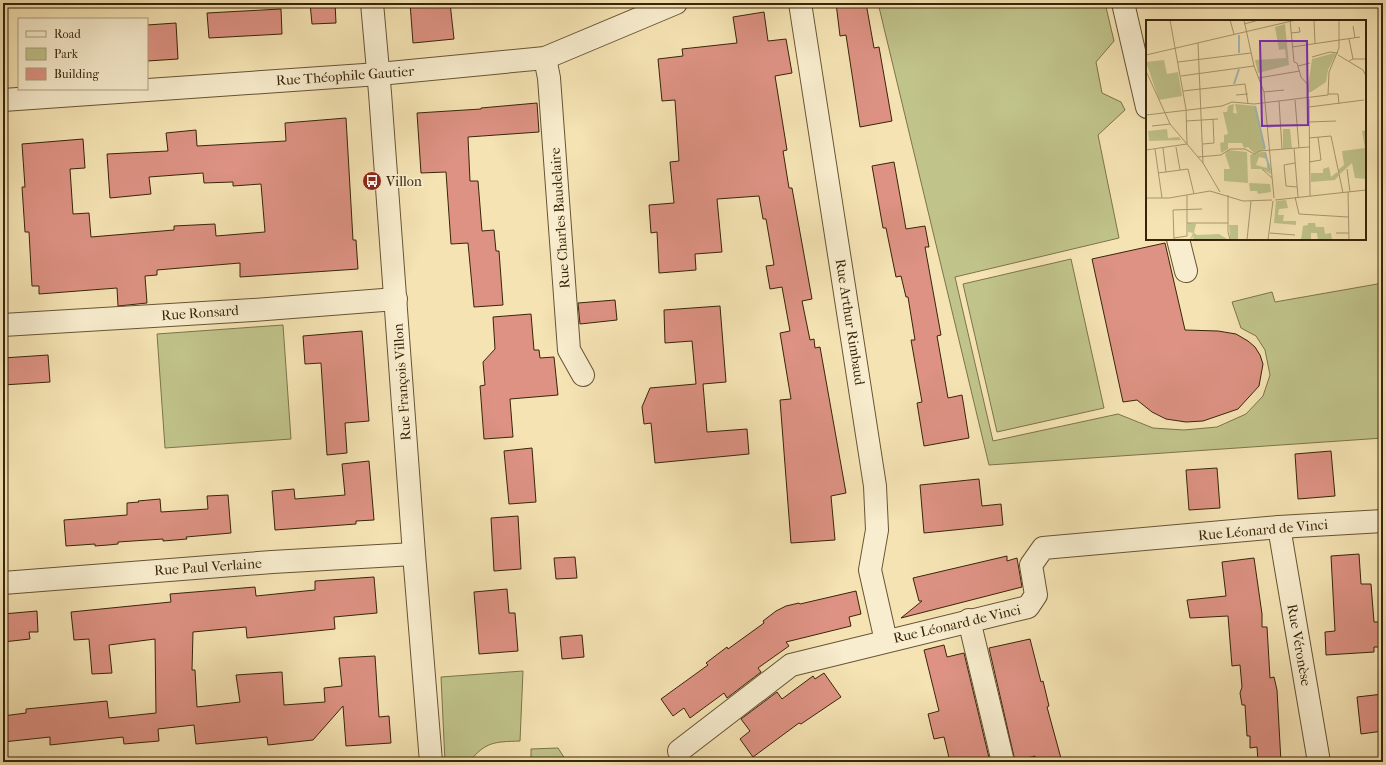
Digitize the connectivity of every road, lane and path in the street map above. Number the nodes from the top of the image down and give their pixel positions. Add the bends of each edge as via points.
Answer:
1 (372, 3) edge
2 (676, 3) edge
3 (800, 3) edge
4 (1123, 3) edge
5 (545, 58) junction
6 (379, 74) junction
7 (148, 90) edge
8 (148, 90) edge
9 (3, 100) edge
10 (1146, 103) edge
11 (1178, 240) edge
12 (1186, 271) dead end
13 (396, 299) junction
14 (3, 325) edge
15 (583, 375) dead end
16 (1383, 521) edge
17 (1280, 527) junction
18 (414, 554) junction
19 (3, 583) edge
20 (969, 620) junction
21 (886, 641) junction
22 (679, 751) dead end
23 (431, 762) edge
24 (1003, 762) edge
25 (1319, 762) edge

1 - 6 street, Rue François Villon
2 - 5 street, Rue Théophile Gautier
3 - 21 street, Rue Arthur Rimbaud via 875,486 877,530 870,570
4 - 10 street
5 - 6 street, Rue Théophile Gautier
5 - 15 street, Rue Charles Baudelaire via 549,78 569,350
6 - 8 street, Rue Théophile Gautier
6 - 13 street, Rue François Villon
7 - 9 street, Rue Théophile Gautier
11 - 12 street
13 - 14 street, Rue Ronsard
13 - 18 street, Rue François Villon
16 - 17 street, Rue Léonard de Vinci
17 - 20 street, Rue Léonard de Vinci via 1043,548 1031,566 1036,595 1028,607
17 - 25 street, Rue Véronèse
18 - 19 street, Rue Paul Verlaine via 272,562
18 - 23 street, Rue François Villon
20 - 21 street, Rue Léonard de Vinci
20 - 24 street
21 - 22 street, Rue Léonard de Vinci via 791,665

